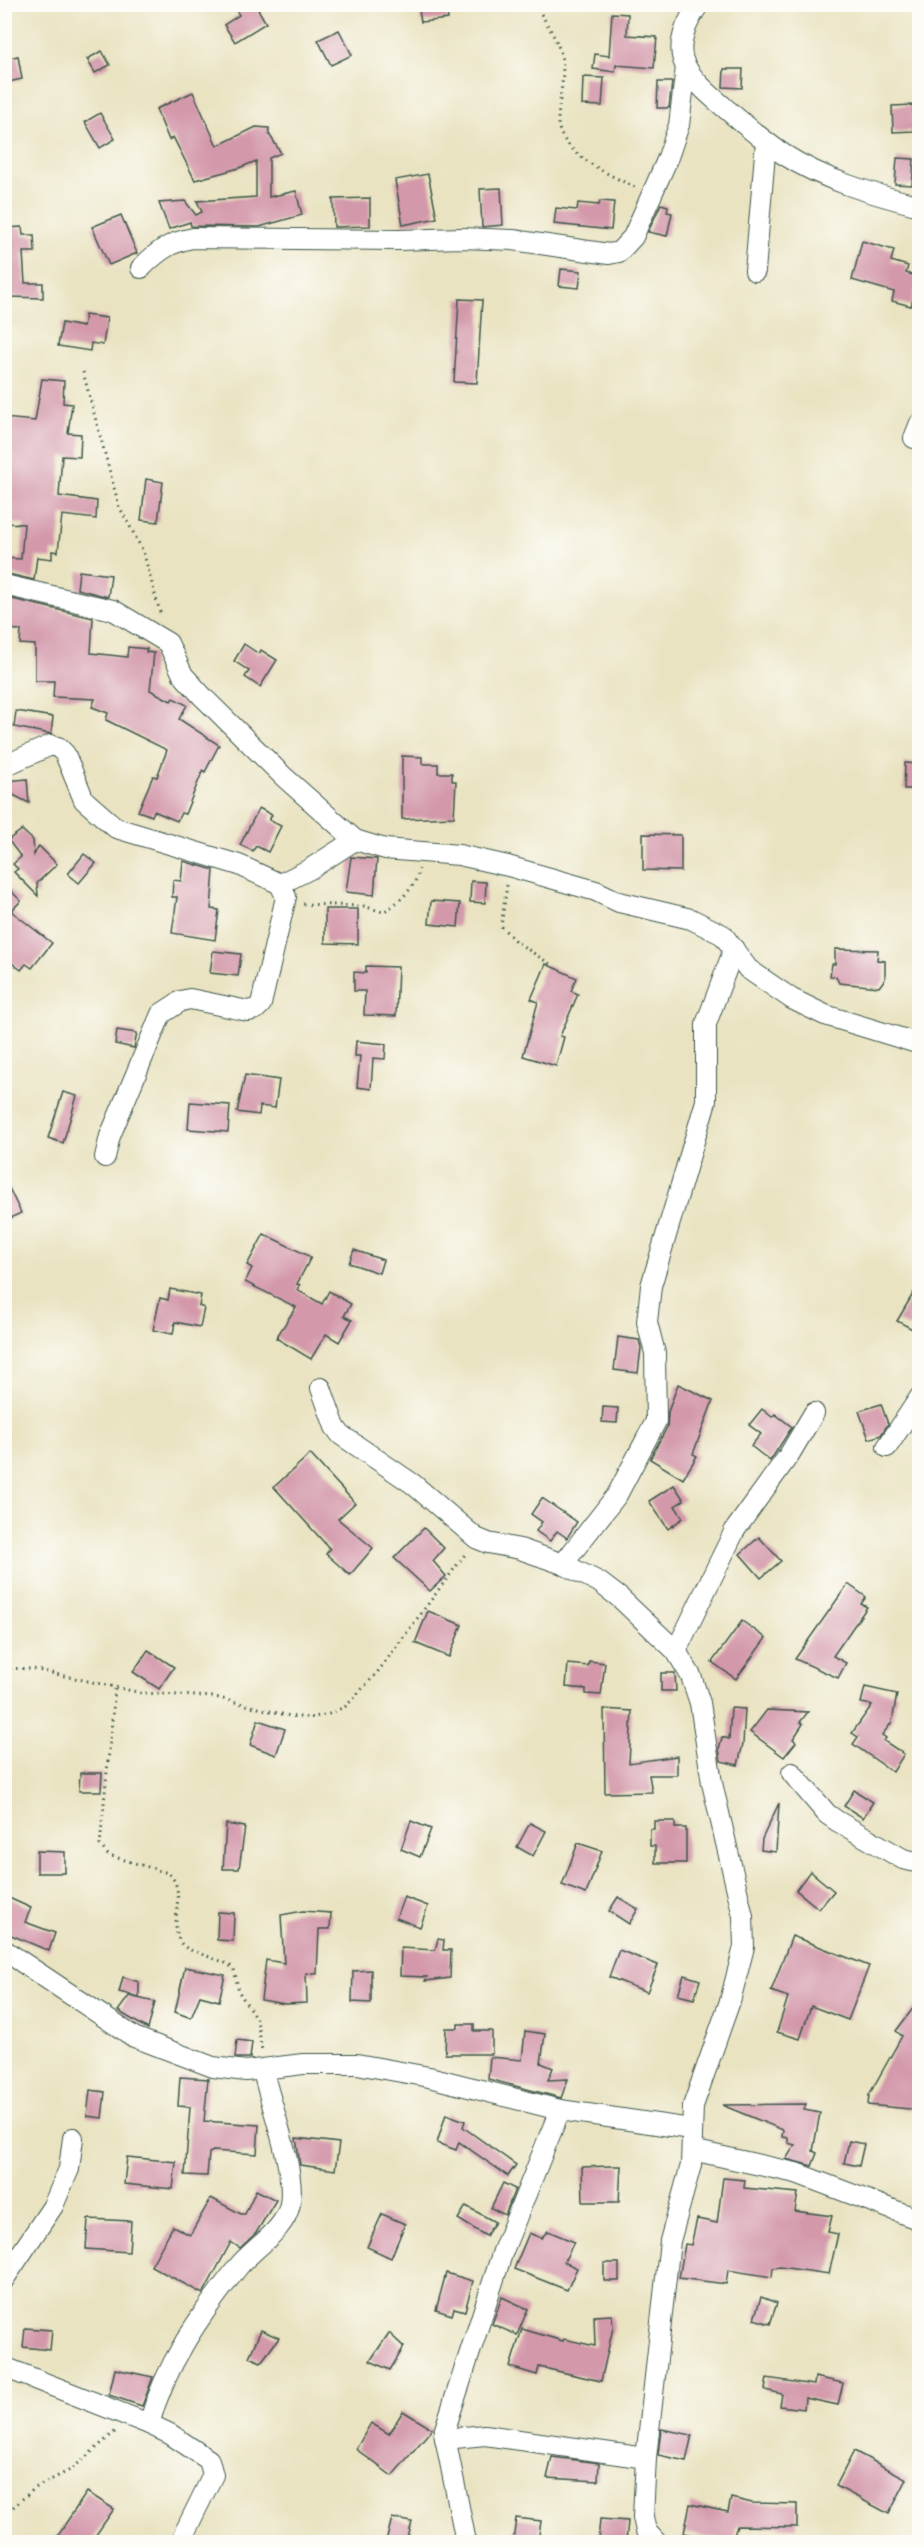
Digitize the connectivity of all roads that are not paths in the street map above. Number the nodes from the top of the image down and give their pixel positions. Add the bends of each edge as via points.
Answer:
1 (699, 4) edge
2 (686, 67) junction
3 (766, 142) junction
4 (920, 206) edge
5 (141, 268) dead end
6 (755, 271) dead end
7 (4, 585) edge
8 (4, 766) edge
9 (355, 840) junction
10 (280, 884) junction
11 (734, 949) junction
12 (920, 1044) edge
13 (105, 1157) dead end
14 (321, 1388) dead end
15 (920, 1397) edge
16 (814, 1413) dead end
17 (887, 1447) dead end
18 (563, 1564) junction
19 (676, 1651) junction
20 (792, 1773) dead end
21 (920, 1863) edge
22 (4, 1950) edge
23 (263, 2071) junction
24 (560, 2110) junction
25 (691, 2129) junction
26 (73, 2138) dead end
27 (692, 2150) junction
28 (920, 2220) edge
29 (4, 2278) edge
30 (4, 2367) edge
31 (148, 2424) junction
32 (445, 2439) junction
33 (646, 2458) junction
34 (180, 2542) edge
35 (466, 2542) edge
36 (656, 2542) edge

1 - 2 street via 682,38
2 - 3 street via 710,95
2 - 5 street via 678,125 667,160 633,237 619,252 461,238 193,238 159,249
3 - 4 street via 837,181
3 - 6 street
7 - 9 street via 113,610 168,644 183,675 203,697
8 - 10 street via 51,745 58,747 65,754 84,800 116,828 214,856
9 - 10 street
9 - 11 street via 378,848 466,856 596,891 628,904 691,919 723,935
10 - 13 street via 286,903 261,1004 248,1011 189,999 161,1014 110,1136
11 - 12 street via 748,969 769,986 809,1008
11 - 18 street via 706,1024 706,1101 651,1286 647,1322 655,1353 656,1421 616,1495
14 - 18 street via 341,1435 413,1484 476,1538
15 - 17 street
16 - 19 street via 735,1530
18 - 19 street via 620,1598
19 - 25 street via 691,1676 700,1703 712,1783 743,1916 745,1941 730,2001 693,2106
20 - 21 street via 827,1814 903,1860
22 - 23 street via 147,2044 213,2067
23 - 24 street via 303,2064 357,2064 429,2077
23 - 31 street via 290,2169 289,2210 241,2264 191,2332 161,2384
24 - 25 street
24 - 32 street via 483,2306
25 - 27 street
26 - 29 street via 69,2169 53,2206
27 - 28 street via 796,2173
27 - 33 street via 670,2241
30 - 31 street
31 - 34 street via 170,2434 212,2464 213,2475
32 - 33 street via 485,2435
32 - 35 street
33 - 36 street via 644,2517 646,2531

